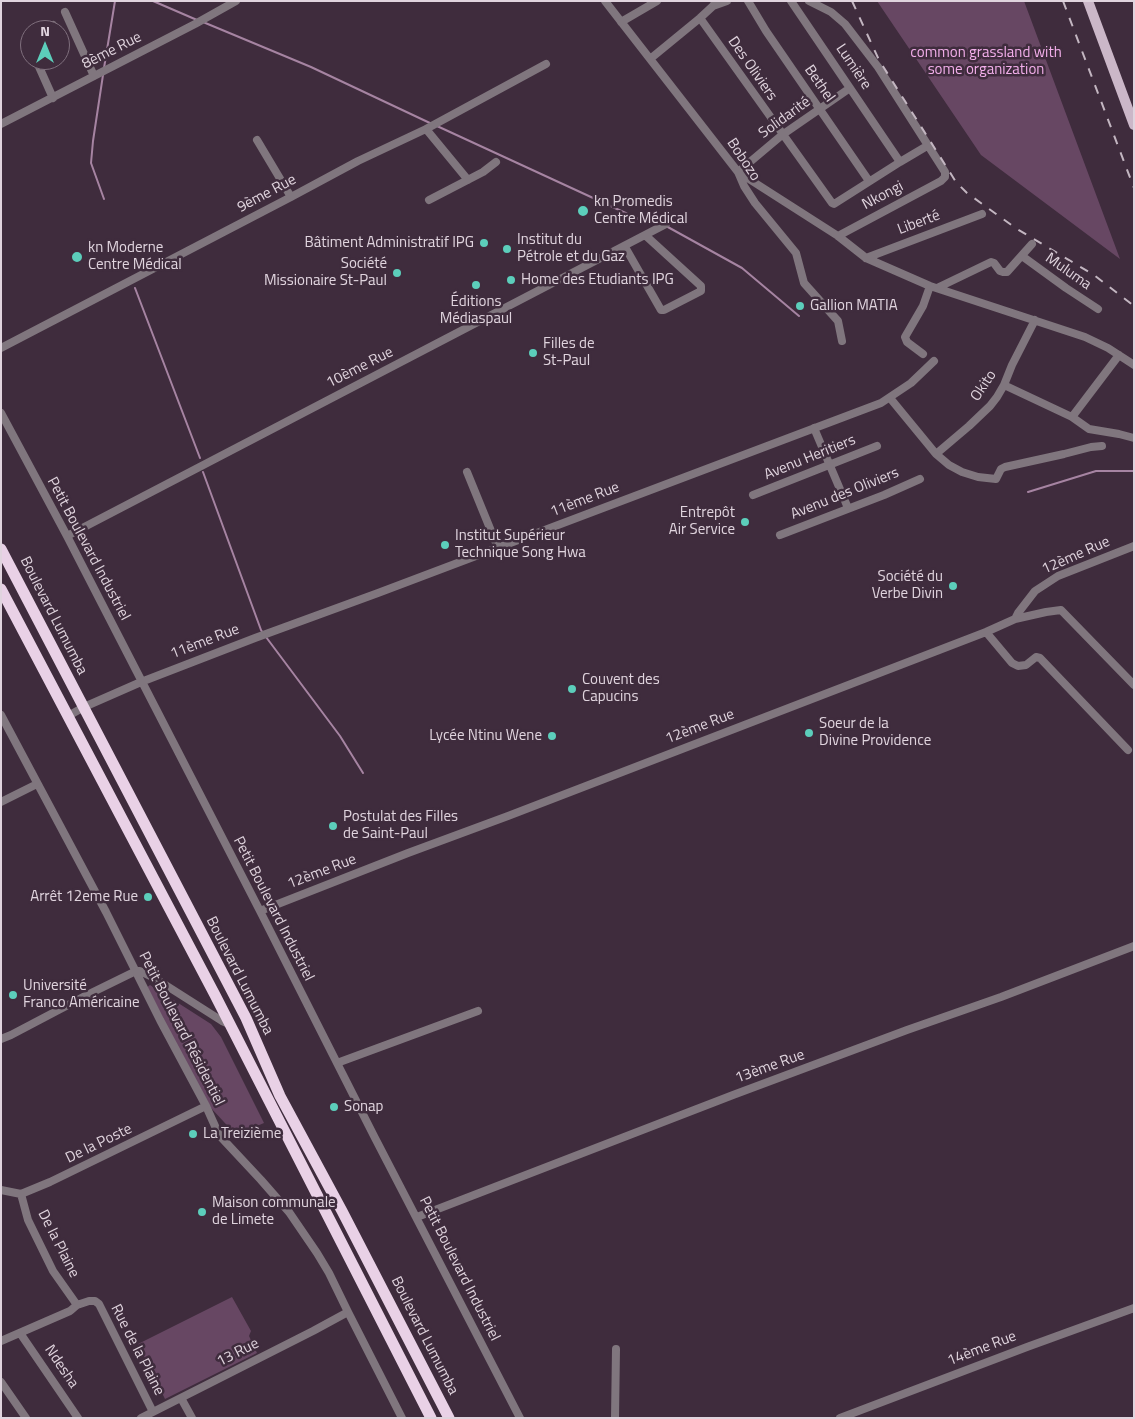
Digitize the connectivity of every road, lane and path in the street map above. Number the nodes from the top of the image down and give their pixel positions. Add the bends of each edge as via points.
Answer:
1 (236, 1) edge
2 (605, 1) edge
3 (657, 1) edge
4 (727, 1) edge
5 (748, 1) edge
6 (791, 1) edge
7 (809, 1) edge
8 (1088, 1) edge
9 (715, 4) edge
10 (65, 12) dead end
11 (700, 18) junction
12 (621, 22) junction
13 (650, 59) junction
14 (546, 64) dead end
15 (40, 70) edge
16 (94, 76) junction
17 (850, 88) junction
18 (53, 98) junction
19 (820, 110) junction
20 (1, 124) edge
21 (1134, 125) edge
22 (426, 129) junction
23 (782, 135) junction
24 (257, 140) dead end
25 (927, 146) junction
26 (496, 162) dead end
27 (900, 162) junction
28 (738, 172) junction
29 (468, 180) junction
30 (869, 181) junction
31 (291, 197) junction
32 (429, 200) dead end
33 (982, 214) dead end
34 (666, 224) dead end
35 (645, 235) junction
36 (838, 236) junction
37 (1032, 244) dead end
38 (624, 246) junction
39 (1022, 256) junction
40 (866, 258) junction
41 (933, 287) junction
42 (1098, 309) dead end
43 (1035, 320) junction
44 (842, 341) dead end
45 (1, 348) edge
46 (923, 354) dead end
47 (1119, 355) junction
48 (934, 361) dead end
49 (1134, 365) edge
50 (1004, 385) junction
51 (890, 398) junction
52 (1, 413) edge
53 (1072, 417) junction
54 (814, 428) junction
55 (1134, 438) edge
56 (877, 446) dead end
57 (1102, 446) dead end
58 (936, 454) junction
59 (830, 464) junction
60 (467, 472) dead end
61 (920, 479) dead end
62 (753, 495) dead end
63 (848, 508) junction
64 (780, 534) dead end
65 (67, 536) junction
66 (1134, 546) edge
67 (498, 548) junction
68 (3, 555) edge
69 (1, 589) edge
70 (1015, 619) junction
71 (986, 632) junction
72 (141, 682) junction
73 (1134, 685) edge
74 (84, 707) junction
75 (1, 715) edge
76 (68, 716) junction
77 (1128, 750) dead end
78 (37, 784) junction
79 (1, 802) edge
80 (260, 911) junction
81 (1134, 946) edge
82 (136, 971) junction
83 (478, 1010) dead end
84 (229, 1024) junction
85 (1, 1038) edge
86 (337, 1063) junction
87 (206, 1106) junction
88 (1, 1190) edge
89 (21, 1194) junction
90 (417, 1217) junction
91 (95, 1302) joint
92 (77, 1305) junction
93 (1134, 1308) edge
94 (348, 1312) junction
95 (20, 1333) junction
96 (1, 1341) edge
97 (616, 1349) dead end
98 (1, 1382) edge
99 (181, 1398) junction
100 (153, 1412) junction
101 (26, 1418) edge
102 (78, 1418) edge
103 (141, 1418) edge
104 (192, 1418) edge
105 (402, 1418) edge
106 (431, 1418) edge
107 (449, 1418) edge
108 (520, 1418) edge
109 (615, 1418) edge
110 (840, 1418) edge

1 - 16 street, 8ème Rue
2 - 12 street, Bobozo
3 - 12 street
4 - 9 street
5 - 19 street, Bethel
6 - 17 street, Lumière
7 - 25 street via 831,12 845,24 878,67
8 - 21 main road
9 - 11 street
10 - 16 street
11 - 13 street
11 - 23 street, Des Oliviers
12 - 13 street, Bobozo
13 - 28 street, Bobozo
14 - 22 street, 9ème Rue
15 - 18 street
16 - 18 street, 8ème Rue
17 - 19 street, Solidarité
17 - 27 street, Lumière
18 - 20 street, 8ème Rue
19 - 23 street, Solidarité
19 - 30 street, Bethel
22 - 29 street
22 - 31 street, 9ème Rue
23 - 28 street, Solidarité
23 - 30 street via 832,203
24 - 31 street
25 - 27 street
25 - 36 street, Nkongi via 945,177
26 - 29 street
27 - 30 street
28 - 36 street
28 - 44 street, Bobozo via 756,203 796,254 804,284 838,321
29 - 32 street
31 - 45 street, 9ème Rue
33 - 40 street, Liberté
34 - 35 street, 10ème Rue
35 - 38 street, 10ème Rue
35 - 38 street via 701,286 701,291 661,310
36 - 40 street
37 - 39 street
38 - 65 street, 10ème Rue
39 - 41 street via 1007,272 1000,271 990,262
39 - 42 street, Muluma
40 - 41 street
41 - 43 street
41 - 46 street via 905,337
43 - 47 street via 1085,337
43 - 50 street, Okito
47 - 49 street
47 - 53 street
48 - 51 street, 11ème Rue
50 - 53 street
50 - 58 street, Okito via 990,406
51 - 54 street, 11ème Rue
51 - 58 street
52 - 65 street, Petit Boulevard Industriel
53 - 55 street via 1089,429
54 - 59 street
54 - 67 street, 11ème Rue
56 - 59 street, Avenu Heritiers
57 - 58 street via 1005,467 993,480 962,472
59 - 62 street, Avenu Heritiers
59 - 63 street
60 - 67 street
61 - 63 street, Avenu des Oliviers
63 - 64 street, Avenu des Oliviers
65 - 72 street, Petit Boulevard Industriel
66 - 70 street, 12ème Rue via 1058,576 1035,591
67 - 72 street, 11ème Rue
68 - 74 highway, Boulevard Lumumba
69 - 76 highway, Boulevard Lumumba
70 - 71 street, 12ème Rue
70 - 73 street via 1062,610
71 - 77 street via 1018,666 1040,658
71 - 80 street, 12ème Rue
72 - 74 street, 11ème Rue
72 - 80 street, Petit Boulevard Industriel
74 - 76 street, 11ème Rue
74 - 107 highway, Boulevard Lumumba via 246,1018 280,1096
75 - 78 street, Petit Boulevard Résidentiel
76 - 84 highway, Boulevard Lumumba
78 - 79 street
78 - 82 street, Petit Boulevard Résidentiel
80 - 86 street, Petit Boulevard Industriel
81 - 90 street, 13ème Rue
82 - 84 street via 145,973
82 - 85 street
82 - 87 street, Petit Boulevard Résidentiel
83 - 86 street
84 - 106 highway, Boulevard Lumumba
86 - 90 street, Petit Boulevard Industriel
87 - 89 street, De la Poste
87 - 94 street, Petit Boulevard Résidentiel via 219,1135 289,1212 329,1273
88 - 89 street
89 - 92 street, De la Plaine via 28,1220 53,1271
90 - 108 street, Petit Boulevard Industriel
91 - 92 street, Ndesha
91 - 100 street, Rue de la Plaine via 99,1304
92 - 95 street, Ndesha
93 - 110 street, 14ème Rue
94 - 99 street, 13 Rue
94 - 105 street, Petit Boulevard Résidentiel
95 - 96 street, Ndesha
95 - 102 street, Ndesha
97 - 109 street
98 - 101 street
99 - 100 street, 13 Rue
99 - 104 street
100 - 103 street, 13 Rue

